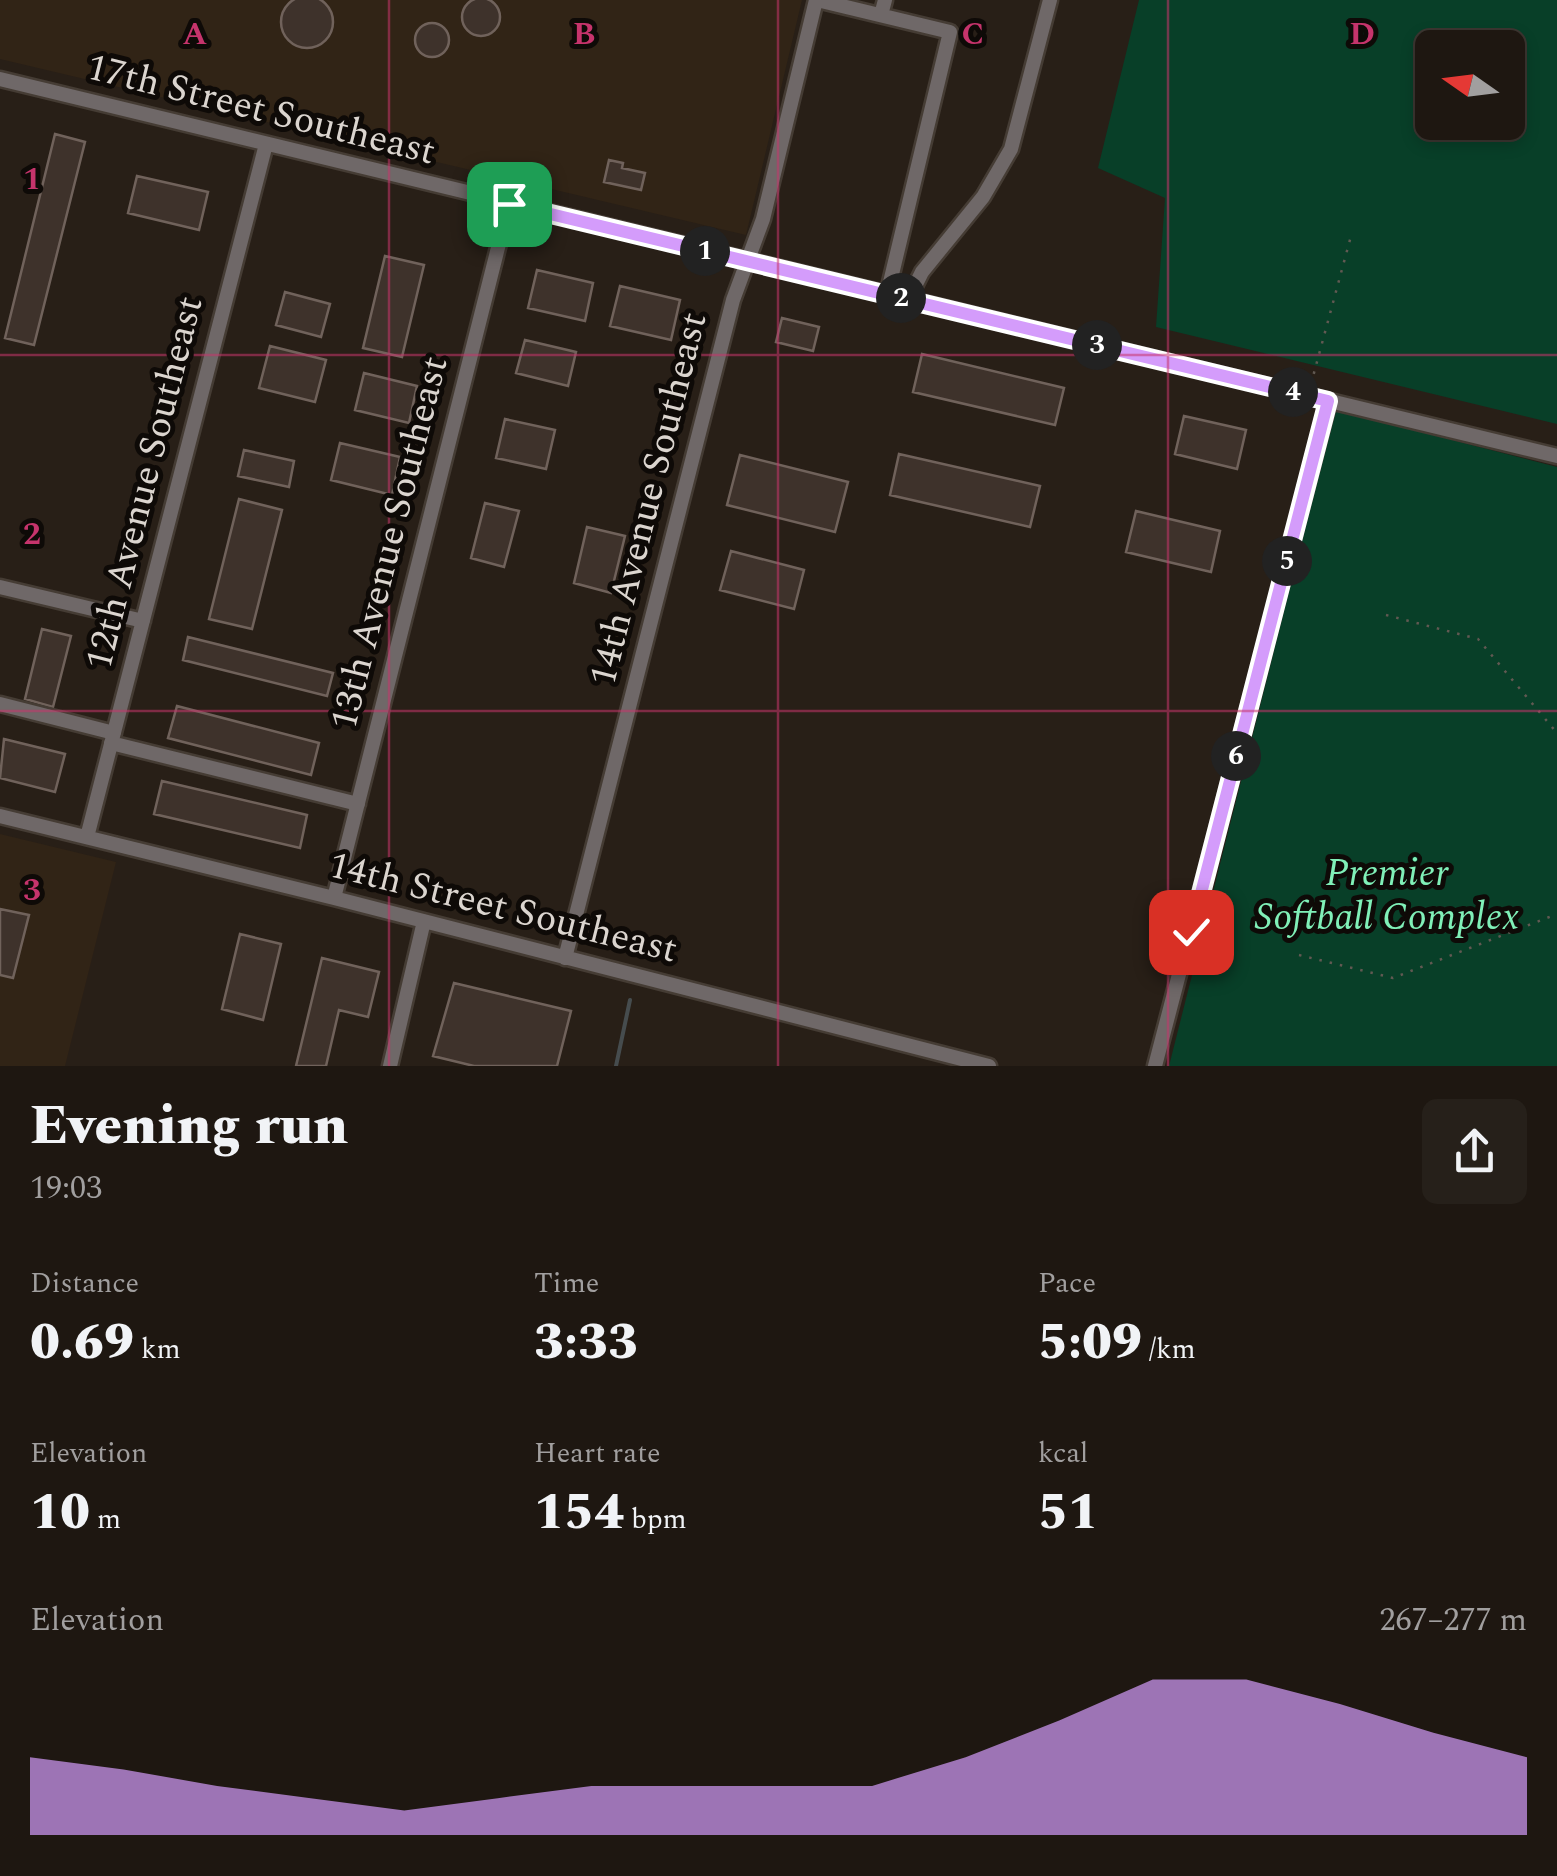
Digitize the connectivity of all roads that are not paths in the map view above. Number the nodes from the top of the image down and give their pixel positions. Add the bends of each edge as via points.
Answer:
1 (817, 0) edge
2 (1050, 0) edge
3 (883, 8) edge
4 (0, 79) edge
5 (266, 144) junction
6 (509, 204) junction
7 (746, 260) junction
8 (886, 295) junction
9 (908, 300) junction
10 (1328, 401) junction
11 (1557, 456) edge
12 (0, 587) edge
13 (143, 621) junction
14 (0, 704) edge
15 (113, 738) junction
16 (358, 804) junction
17 (0, 816) edge
18 (87, 837) junction
19 (334, 898) junction
20 (424, 921) junction
21 (566, 958) junction
22 (390, 1066) edge
23 (990, 1066) edge
24 (1156, 1066) edge

1 - 3 street, 14th Avenue Southeast
1 - 7 street, 14th Avenue Southeast via 763,219
2 - 9 street via 1011,149
3 - 8 street, 14th Avenue Southeast via 950,32
4 - 5 street, 17th Street Southeast
5 - 6 street, 17th Street Southeast
5 - 13 street, 12th Avenue Southeast
6 - 7 street, 17th Street Southeast
6 - 16 street, 13th Avenue Southeast
7 - 8 street, 17th Street Southeast
7 - 21 street, 14th Avenue Southeast
8 - 9 street, 17th Street Southeast
9 - 10 street, 17th Street Southeast
10 - 11 street, 17th Street Southeast
10 - 24 street
12 - 13 street
13 - 15 street, 12th Avenue Southeast
14 - 15 street
15 - 16 street
15 - 18 street, 12th Avenue Southeast
16 - 19 street, 13th Avenue Southeast
17 - 18 street, 14th Street Southeast
18 - 19 street, 14th Street Southeast
19 - 20 street, 14th Street Southeast
20 - 21 street, 14th Street Southeast
20 - 22 street
21 - 23 street, 14th Street Southeast

